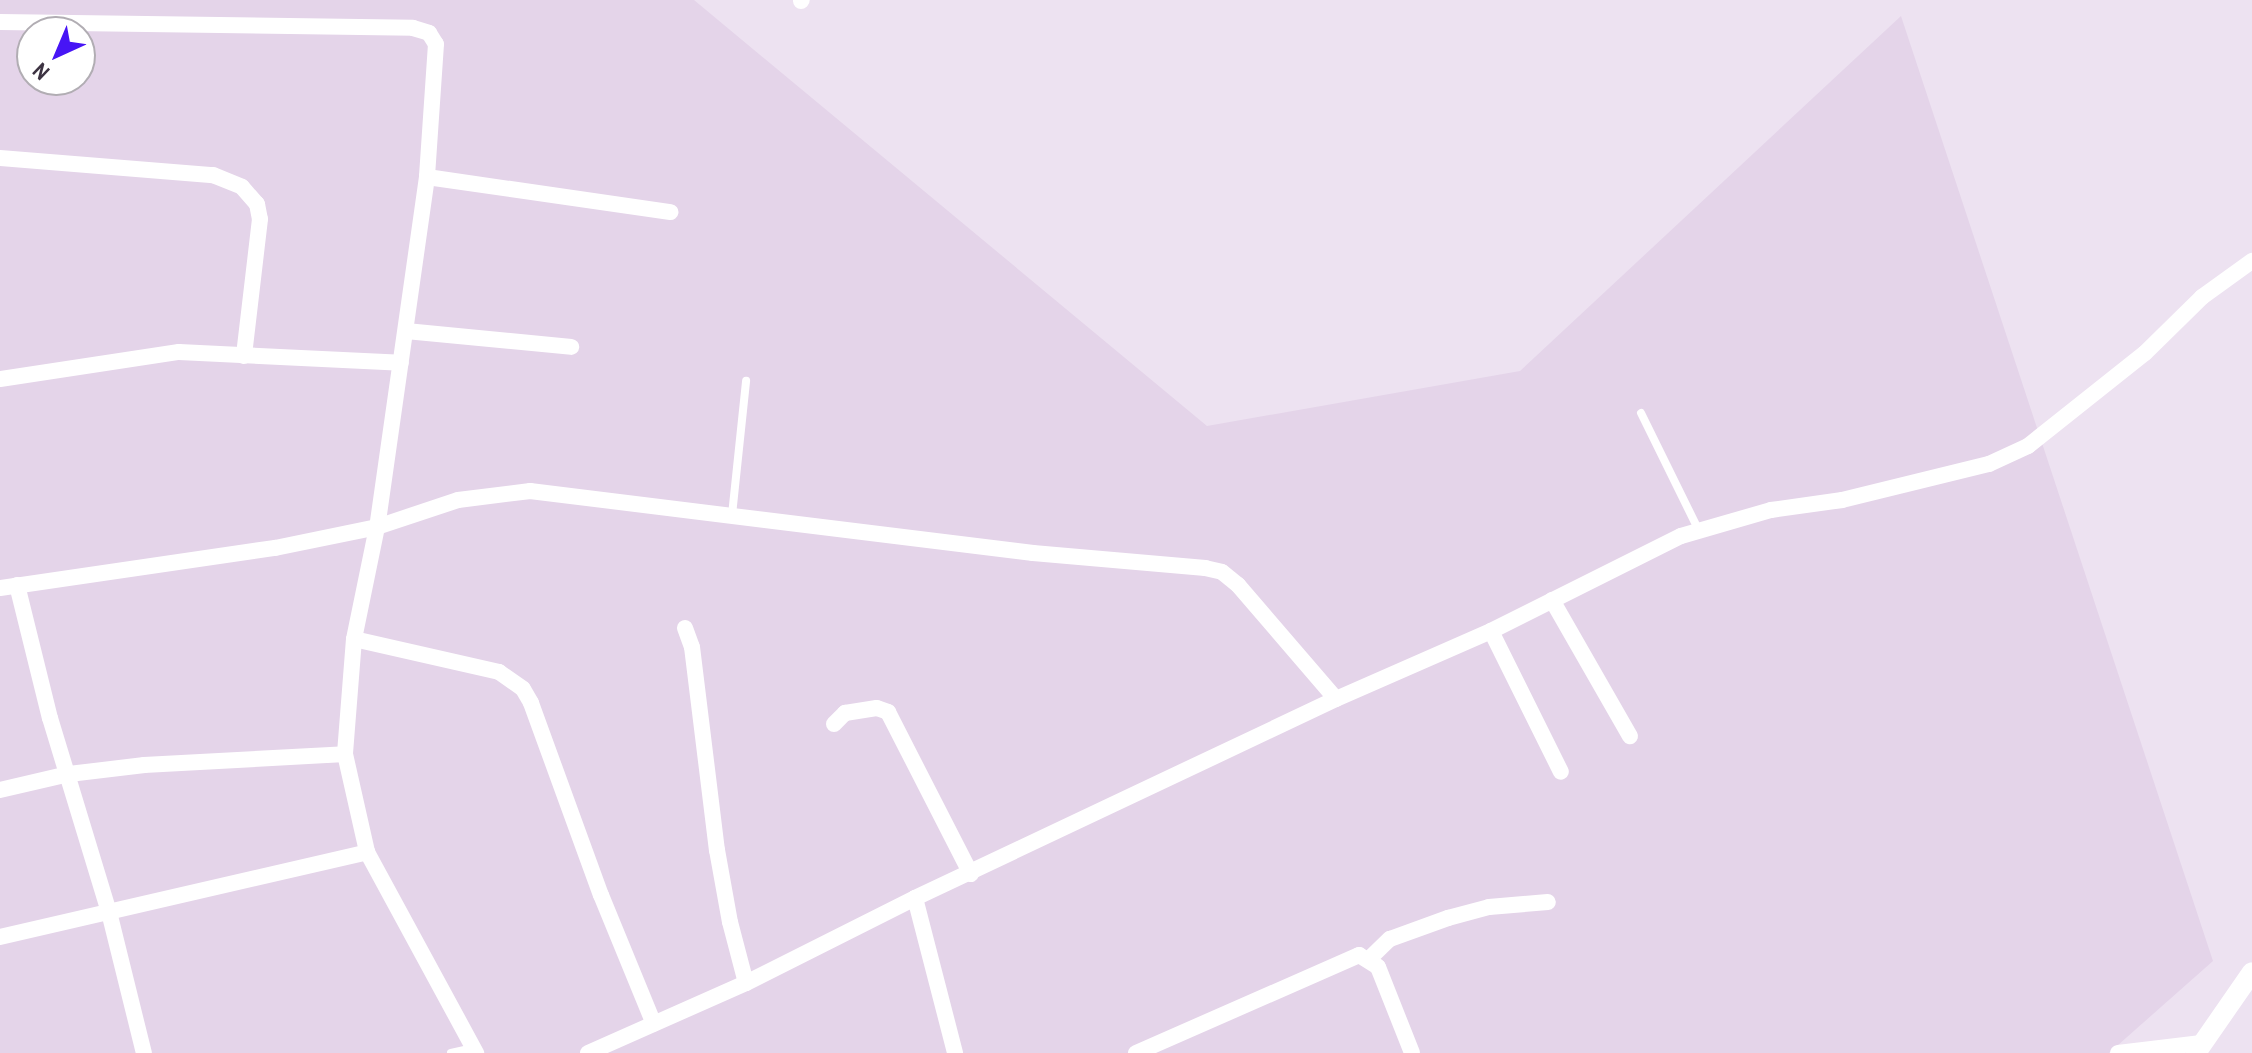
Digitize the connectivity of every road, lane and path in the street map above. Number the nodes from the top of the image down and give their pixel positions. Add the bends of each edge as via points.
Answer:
1 (0, 22) edge
2 (0, 158) edge
3 (427, 177) junction
4 (671, 212) dead end
5 (2252, 261) edge
6 (406, 331) junction
7 (571, 347) dead end
8 (244, 356) junction
9 (401, 363) junction
10 (0, 379) edge
11 (746, 381) dead end
12 (1641, 413) dead end
13 (732, 515) junction
14 (377, 527) junction
15 (1698, 529) junction
16 (8, 586) edge
17 (1552, 600) junction
18 (685, 628) dead end
19 (1491, 631) junction
20 (354, 639) junction
21 (1336, 699) junction
22 (834, 724) dead end
23 (1630, 736) dead end
24 (345, 754) junction
25 (1561, 772) dead end
26 (69, 774) junction
27 (0, 790) edge
28 (367, 852) junction
29 (971, 874) junction
30 (915, 898) junction
31 (1548, 902) dead end
32 (109, 912) junction
33 (0, 937) edge
34 (1369, 959) junction
35 (2252, 972) edge
36 (746, 983) junction
37 (654, 1024) junction
38 (2199, 1048) edge
39 (475, 1050) edge
40 (144, 1053) edge
41 (451, 1053) edge
42 (588, 1053) edge
43 (955, 1053) edge
44 (1136, 1053) edge
45 (1412, 1053) edge
46 (2118, 1053) edge

1 - 3 street via 413,28 429,33 436,44
2 - 8 street via 213,175 242,187 257,204 260,219
3 - 4 street
3 - 6 street
5 - 15 street via 2202,297 2145,353 2028,446 1989,464
6 - 7 street
6 - 9 street
8 - 9 street
8 - 10 street via 164,354
9 - 14 street
11 - 13 lane
12 - 15 lane
13 - 14 street via 530,491 458,500
13 - 21 street via 1222,572 1256,603
14 - 16 street via 275,548
14 - 20 street
15 - 17 street
16 - 26 street
17 - 19 street
17 - 23 street
18 - 36 street via 694,659 717,850
19 - 21 street
19 - 25 street
20 - 24 street
20 - 37 street via 499,672 523,689
21 - 29 street
22 - 29 street via 845,713 877,708 888,712
24 - 26 street
24 - 28 street
26 - 27 street
26 - 32 street
28 - 32 street
28 - 39 street
29 - 30 street
30 - 36 street
30 - 43 street
31 - 34 street via 1489,907 1448,918 1390,939
32 - 33 street
32 - 40 street
34 - 44 street via 1351,956
34 - 45 street via 1378,967
35 - 38 street
36 - 37 street
37 - 42 street
38 - 46 street
39 - 41 lane

